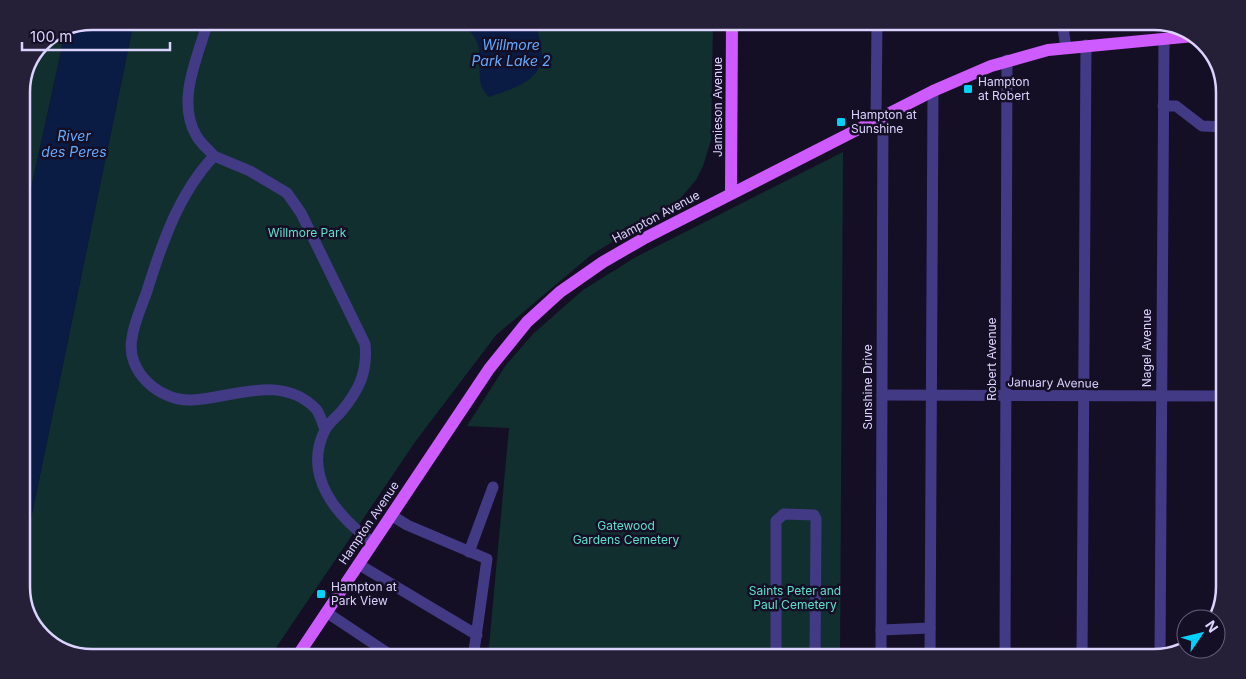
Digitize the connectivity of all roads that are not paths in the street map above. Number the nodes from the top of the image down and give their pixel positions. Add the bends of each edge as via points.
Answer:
1 (205, 30) edge
2 (732, 30) edge
3 (877, 30) edge
4 (1063, 30) edge
5 (1183, 37) edge
6 (1164, 40) junction
7 (1086, 45) junction
8 (1066, 48) junction
9 (1007, 60) junction
10 (933, 91) junction
11 (1163, 106) junction
12 (880, 118) junction
13 (1216, 127) edge
14 (214, 156) junction
15 (731, 193) junction
16 (882, 395) junction
17 (933, 396) junction
18 (1006, 396) junction
19 (1216, 396) edge
20 (1083, 397) junction
21 (1161, 398) junction
22 (325, 430) junction
23 (493, 487) dead end
24 (391, 515) junction
25 (372, 542) junction
26 (469, 552) junction
27 (358, 564) junction
28 (326, 612) junction
29 (930, 628) junction
30 (881, 630) junction
31 (477, 635) junction
32 (1160, 648) edge
33 (302, 649) edge
34 (382, 649) edge
35 (475, 649) edge
36 (776, 649) edge
37 (815, 649) edge
38 (881, 649) edge
39 (930, 649) edge
40 (1005, 649) edge
41 (1082, 649) edge

1 - 14 street via 189,86 187,112 196,136
2 - 15 main road, Jamieson Avenue
3 - 12 street, Sunshine Drive
4 - 8 street
5 - 6 main road, Hampton Avenue
6 - 7 main road, Hampton Avenue
6 - 11 street, Nagel Avenue
7 - 8 main road, Hampton Avenue
7 - 20 street
8 - 9 main road, Hampton Avenue
9 - 10 main road, Hampton Avenue
9 - 18 street, Robert Avenue
10 - 12 main road, Hampton Avenue
10 - 17 street
11 - 13 street via 1176,106 1202,126
11 - 21 street, Nagel Avenue
12 - 15 main road, Hampton Avenue
12 - 16 street, Sunshine Drive
14 - 22 street via 250,171 287,193 301,213 365,344 367,359 357,392
14 - 22 street via 204,166 170,224 131,339 134,363 159,393 175,399 193,400 266,389 296,395 317,410
15 - 24 main road, Hampton Avenue via 603,262 560,292 527,322 488,369
16 - 17 street, January Avenue
16 - 30 street, Sunshine Drive
17 - 18 street, January Avenue
17 - 29 street
18 - 20 street, January Avenue
18 - 40 street, Robert Avenue
19 - 21 street, January Avenue
20 - 21 street, January Avenue
20 - 41 street
21 - 32 street, Nagel Avenue
22 - 25 street via 316,461 322,484 333,505
23 - 26 street
24 - 25 main road, Hampton Avenue
24 - 26 street
25 - 27 main road, Hampton Avenue
26 - 31 street via 487,559
27 - 28 main road, Hampton Avenue
27 - 31 street
28 - 33 main road, Hampton Avenue
28 - 34 street
29 - 30 street
29 - 39 street
30 - 38 street, Sunshine Drive
31 - 35 street
36 - 37 street via 776,521 784,514 804,513 814,515 816,519

